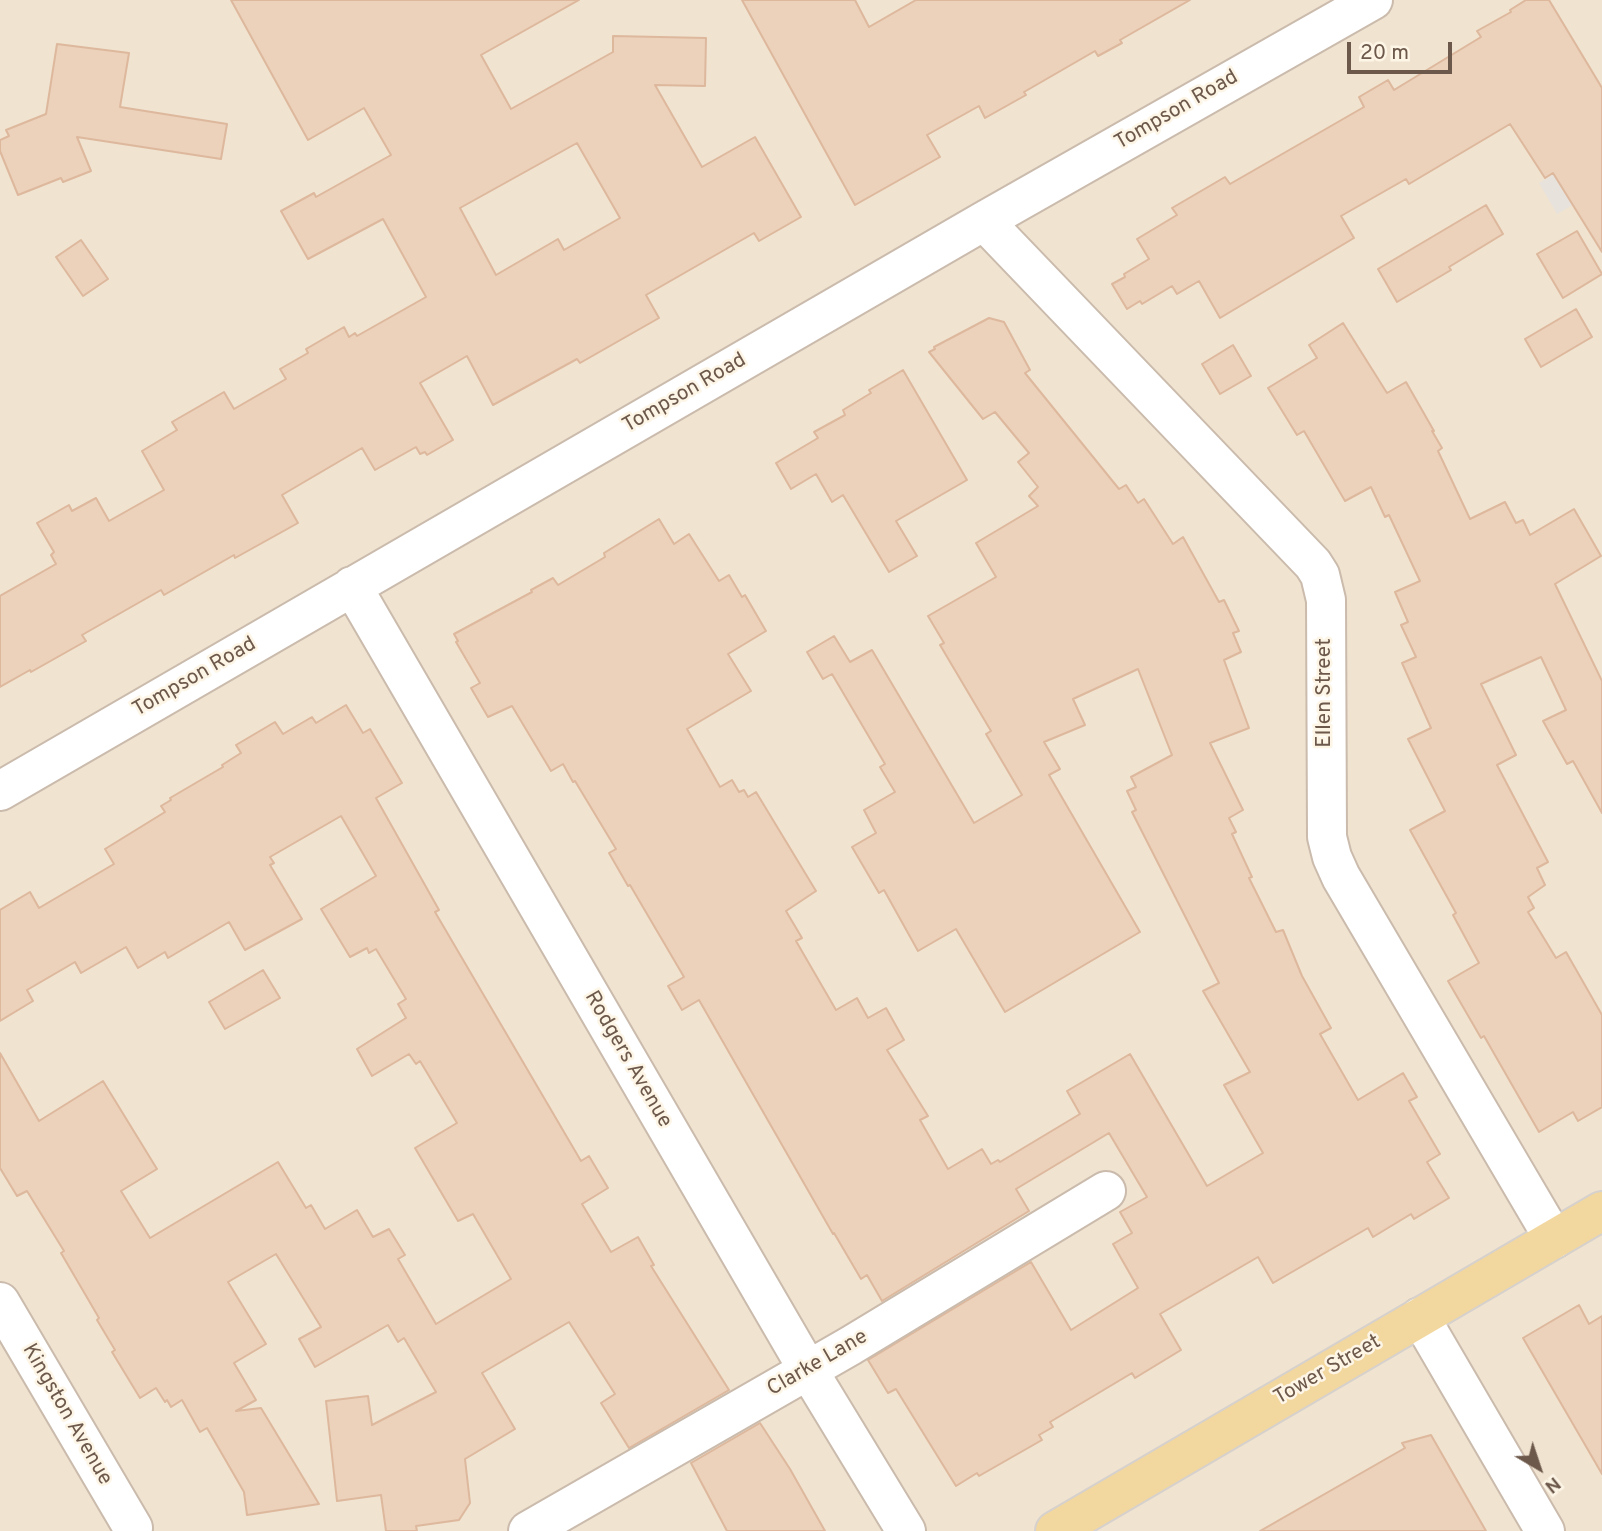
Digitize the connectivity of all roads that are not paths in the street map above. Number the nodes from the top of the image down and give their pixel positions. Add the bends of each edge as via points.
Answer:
1 (1373, 0) edge
2 (984, 221) junction
3 (352, 586) junction
4 (0, 791) edge
5 (1106, 1191) dead end
6 (1602, 1211) edge
7 (1554, 1239) junction
8 (0, 1302) edge
9 (1420, 1317) junction
10 (808, 1370) junction
11 (133, 1528) dead end
12 (528, 1531) edge
13 (906, 1531) edge
14 (1055, 1531) edge
15 (1545, 1531) edge

1 - 2 street, Tompson Road
2 - 3 street, Tompson Road
2 - 7 street, Ellen Street via 1320,575 1326,600 1326,837 1332,857
3 - 4 street, Tompson Road
3 - 10 street, Rodgers Avenue
5 - 10 street, Clarke Lane
6 - 7 main road, Tower Street
7 - 9 main road, Tower Street
8 - 11 street, Kingston Avenue
9 - 14 main road, Tower Street
9 - 15 street
10 - 12 street, Clarke Lane
10 - 13 street, Rodgers Avenue

